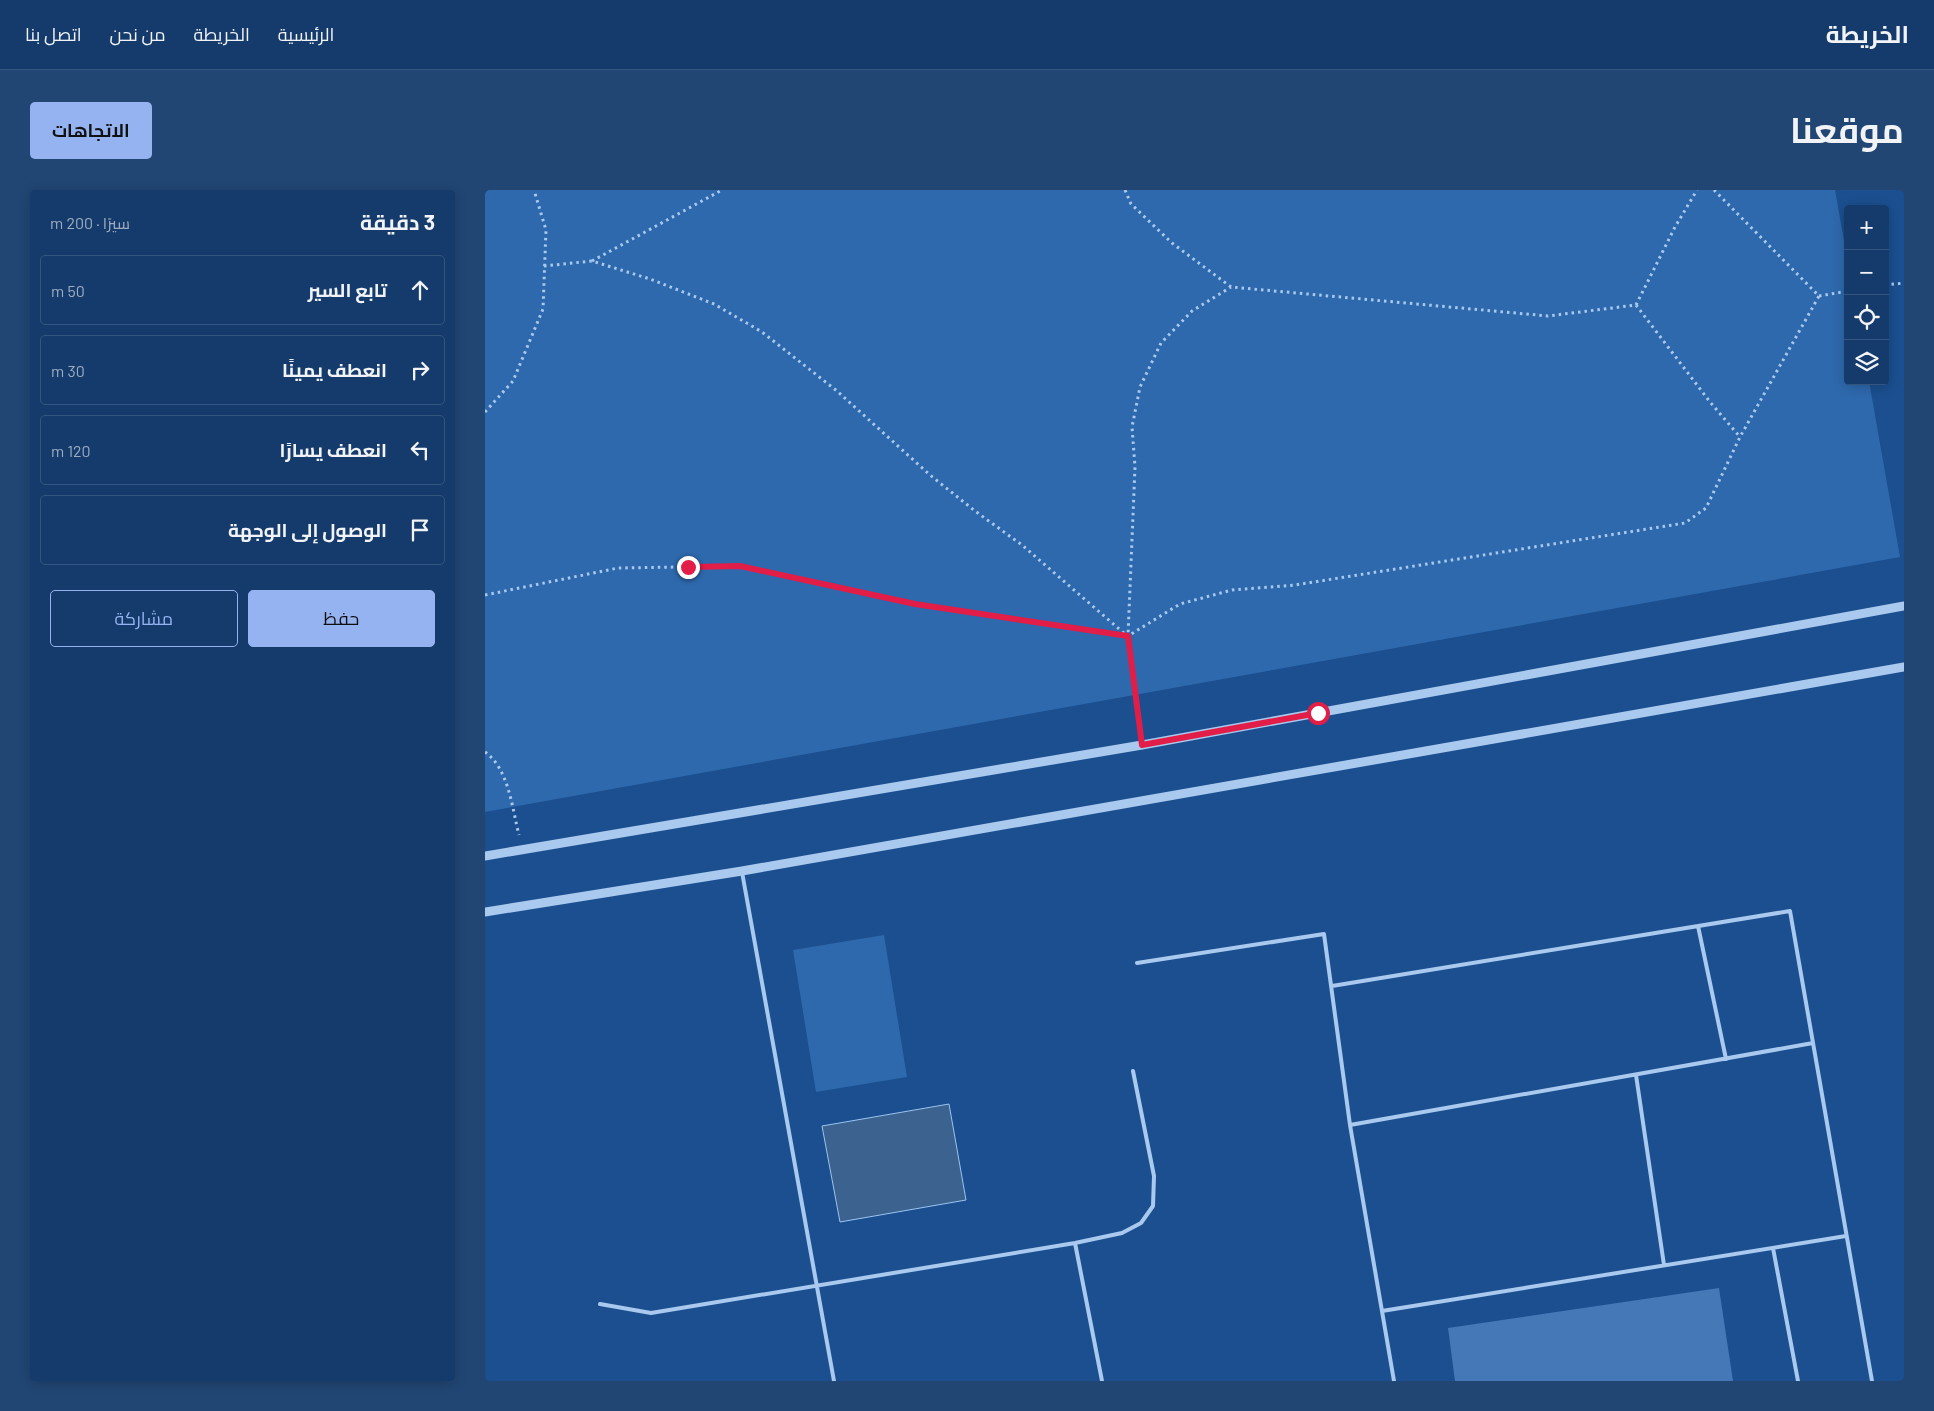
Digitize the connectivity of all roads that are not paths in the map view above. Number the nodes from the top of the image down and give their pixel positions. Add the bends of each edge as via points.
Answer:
1 (1904, 606) edge
2 (1904, 667) edge
3 (485, 856) edge
4 (742, 871) junction
5 (485, 912) edge
6 (1698, 926) junction
7 (1137, 963) dead end
8 (1332, 986) junction
9 (1813, 1044) junction
10 (1725, 1059) junction
11 (1133, 1071) dead end
12 (1637, 1075) junction
13 (1350, 1125) junction
14 (1846, 1236) junction
15 (1075, 1243) junction
16 (1773, 1248) junction
17 (1664, 1265) junction
18 (817, 1284) junction
19 (600, 1304) dead end
20 (1382, 1311) junction
21 (834, 1381) edge
22 (1102, 1381) edge
23 (1394, 1381) edge
24 (1798, 1381) edge
25 (1872, 1381) edge

1 - 3 street via 1142,745
2 - 4 street
4 - 5 street
4 - 18 lane
6 - 8 lane
6 - 9 lane via 1790,911
6 - 10 lane
7 - 8 lane via 1324,934
8 - 13 lane
9 - 10 lane
9 - 14 lane
10 - 12 lane
11 - 15 lane via 1154,1176 1153,1206 1141,1223 1122,1233
12 - 13 lane
12 - 17 lane
13 - 20 lane
14 - 16 lane
14 - 25 lane
15 - 18 lane
15 - 22 lane
16 - 17 lane
16 - 24 lane
17 - 20 lane
18 - 19 lane via 651,1312
18 - 21 lane
20 - 23 lane

